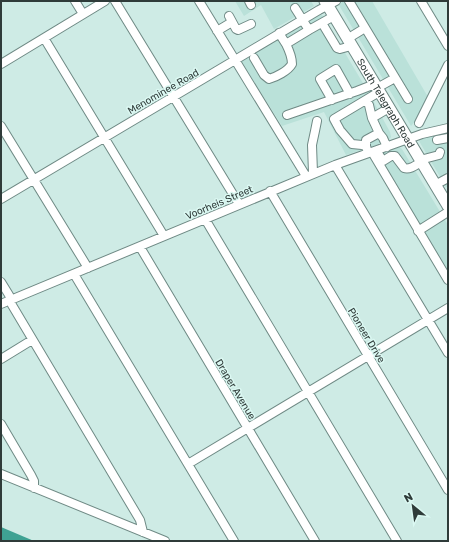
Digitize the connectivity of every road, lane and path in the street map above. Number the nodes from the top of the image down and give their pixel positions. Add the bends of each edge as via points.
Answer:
1 (75, 1) edge
2 (105, 1) edge
3 (115, 1) edge
4 (199, 1) edge
5 (349, 1) edge
6 (421, 1) edge
7 (329, 2) edge
8 (295, 8) dead end
9 (83, 14) junction
10 (334, 16) junction
11 (302, 19) junction
12 (322, 23) junction
13 (251, 24) dead end
14 (365, 28) junction
15 (309, 30) junction
16 (217, 31) junction
17 (279, 33) junction
18 (44, 38) junction
19 (349, 42) junction
20 (286, 44) junction
21 (448, 46) edge
22 (254, 58) dead end
23 (235, 60) junction
24 (1, 64) edge
25 (448, 65) edge
26 (395, 78) junction
27 (377, 88) junction
28 (350, 94) junction
29 (174, 96) junction
30 (408, 99) dead end
31 (332, 100) junction
32 (366, 100) junction
33 (389, 108) junction
34 (288, 115) dead end
35 (372, 118) junction
36 (316, 121) dead end
37 (419, 123) dead end
38 (1, 126) edge
39 (448, 128) edge
40 (435, 131) junction
41 (379, 133) junction
42 (104, 138) junction
43 (448, 138) edge
44 (408, 139) junction
45 (387, 147) junction
46 (371, 151) junction
47 (440, 152) dead end
48 (383, 161) junction
49 (421, 161) junction
50 (335, 164) junction
51 (310, 175) junction
52 (448, 178) edge
53 (394, 179) dead end
54 (34, 180) junction
55 (435, 185) junction
56 (270, 192) junction
57 (1, 199) edge
58 (239, 204) junction
59 (448, 207) edge
60 (205, 219) junction
61 (418, 230) junction
62 (164, 236) junction
63 (140, 246) junction
64 (88, 268) junction
65 (74, 274) junction
66 (448, 280) edge
67 (1, 282) edge
68 (10, 300) junction
69 (1, 304) edge
70 (448, 308) edge
71 (428, 320) junction
72 (32, 340) junction
73 (448, 353) edge
74 (368, 356) junction
75 (1, 359) edge
76 (308, 392) junction
77 (1, 424) edge
78 (248, 428) junction
79 (188, 464) junction
80 (1, 474) edge
81 (34, 488) junction
82 (448, 490) edge
83 (143, 532) junction
84 (165, 541) edge
85 (234, 541) edge
86 (316, 541) edge
87 (397, 541) edge

1 - 9 street
2 - 9 street
3 - 29 street
4 - 16 street
5 - 14 street
6 - 21 street
7 - 10 highway, South Telegraph Road
7 - 11 street, Menominee Road
8 - 11 street
9 - 18 street
10 - 12 street
10 - 19 highway, South Telegraph Road
11 - 15 street
11 - 17 street, Menominee Road
12 - 15 street
12 - 19 street via 337,48 340,49
13 - 16 street via 236,30 230,19
14 - 19 street
14 - 26 street
15 - 20 street
16 - 23 street
17 - 20 street
17 - 23 street, Menominee Road
18 - 24 street
18 - 42 street
19 - 27 highway, South Telegraph Road
20 - 22 street via 292,64 287,70 272,78 268,79 264,75
23 - 29 street, Menominee Road
23 - 51 street
25 - 37 street
26 - 27 street
26 - 30 street
27 - 28 street
27 - 32 street
27 - 33 highway, South Telegraph Road
28 - 31 street
28 - 31 street via 336,69 320,79
29 - 42 street, Menominee Road
29 - 58 street
31 - 34 street
32 - 35 street
32 - 46 street via 334,119 352,144 362,145
33 - 35 street
33 - 44 highway, South Telegraph Road
35 - 41 street
36 - 51 street
38 - 54 street
39 - 40 street, Voorheis Street
40 - 43 street via 437,140
40 - 44 street, Voorheis Street
41 - 45 street
41 - 46 street via 366,140
42 - 54 street, Menominee Road
42 - 62 street
44 - 45 street, Voorheis Street
44 - 49 highway, South Telegraph Road
45 - 46 street, Voorheis Street
46 - 48 street
46 - 50 street, Voorheis Street
46 - 61 street
47 - 49 street via 439,155
48 - 49 street via 394,155 406,169
48 - 53 street
49 - 55 highway, South Telegraph Road
50 - 51 street, Voorheis Street
50 - 71 street
51 - 56 street, Voorheis Street
52 - 55 street
54 - 57 street, Menominee Road
54 - 64 street
55 - 59 highway, South Telegraph Road
56 - 58 street, Voorheis Street
56 - 74 street, Pioneer Drive
58 - 60 street, Voorheis Street
59 - 61 street
60 - 62 street, Voorheis Street
60 - 76 street
61 - 66 street
62 - 63 street, Voorheis Street
63 - 64 street, Voorheis Street
63 - 78 street, Draper Avenue
64 - 65 street, Voorheis Street
65 - 68 street, Voorheis Street
65 - 79 street
67 - 68 street
68 - 69 street, Voorheis Street
68 - 72 street
70 - 71 street
71 - 73 street
71 - 74 street
72 - 75 street
72 - 83 street via 140,520
74 - 76 street
74 - 82 street, Pioneer Drive
76 - 78 street
76 - 87 street
77 - 81 street via 32,476
78 - 79 street
78 - 86 street, Draper Avenue
79 - 85 street
80 - 81 street
81 - 83 street
83 - 84 street

